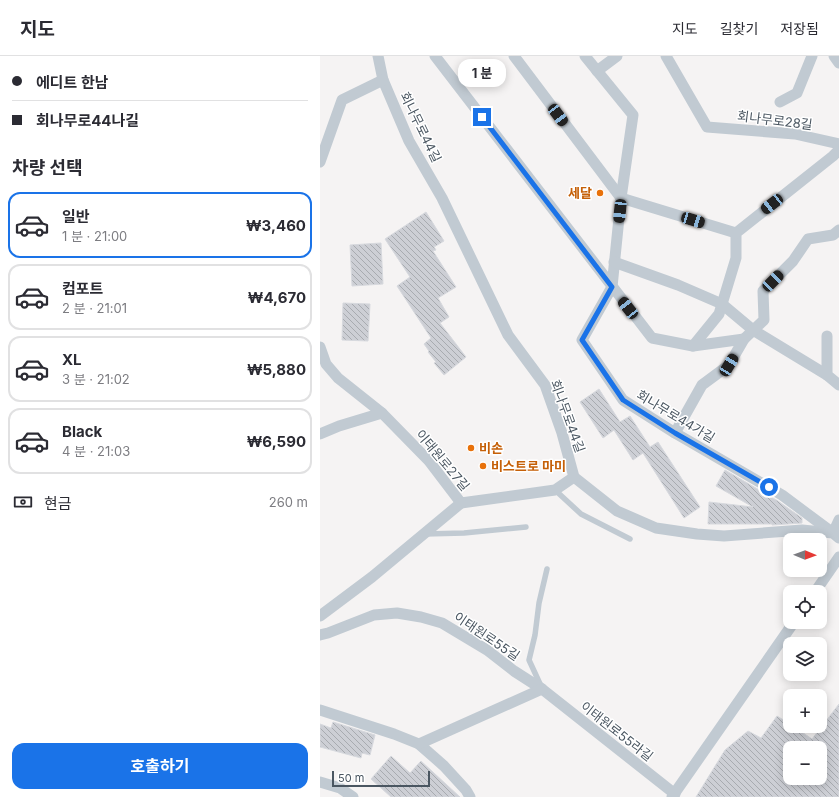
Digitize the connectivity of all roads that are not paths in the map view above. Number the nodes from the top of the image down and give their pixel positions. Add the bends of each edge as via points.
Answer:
1 (378, 56) edge
2 (436, 56) edge
3 (514, 56) edge
4 (585, 56) edge
5 (617, 56) edge
6 (666, 56) edge
7 (812, 56) edge
8 (834, 56) edge
9 (839, 63) edge
10 (596, 71) junction
11 (383, 80) junction
12 (780, 102) dead end
13 (839, 144) edge
14 (837, 155) edge
15 (320, 162) edge
16 (621, 198) junction
17 (839, 230) edge
18 (736, 233) junction
19 (614, 262) junction
20 (612, 287) junction
21 (722, 304) junction
22 (753, 330) junction
23 (827, 336) dead end
24 (744, 339) junction
25 (693, 346) junction
26 (320, 347) edge
27 (827, 375) junction
28 (839, 385) edge
29 (382, 413) junction
30 (675, 433) junction
31 (320, 434) edge
32 (574, 477) junction
33 (555, 490) junction
34 (461, 503) junction
35 (839, 520) edge
36 (526, 527) dead end
37 (423, 534) junction
38 (836, 536) edge
39 (630, 539) dead end
40 (839, 557) edge
41 (547, 569) dead end
42 (820, 585) edge
43 (320, 616) edge
44 (789, 629) edge
45 (320, 634) edge
46 (542, 689) junction
47 (320, 710) edge
48 (419, 744) junction
49 (320, 782) edge
50 (673, 795) edge
51 (353, 797) edge
52 (470, 797) edge

1 - 11 street, 회나무로44길
2 - 20 street
3 - 16 street
4 - 10 street, 회나무로44가길
5 - 10 street
6 - 13 street, 회나무로28길 via 707,127 795,134
7 - 12 street, 회나무로28길 via 797,93
8 - 9 street
10 - 16 street, 회나무로44가길 via 632,115
11 - 15 street via 342,100
11 - 32 street, 회나무로44길 via 409,141 442,198 508,335 544,385 562,433
14 - 18 street
16 - 18 street
16 - 19 street, 회나무로44가길
17 - 22 street via 833,235 808,239 793,261 763,291 764,320
18 - 21 street via 736,258
19 - 20 street, 회나무로44가길
19 - 21 street
20 - 25 street via 652,338
20 - 30 street, 회나무로44가길 via 582,340 623,400
21 - 22 street
21 - 25 street via 719,314
22 - 24 street
22 - 27 street
23 - 27 street
24 - 25 street
24 - 30 street via 729,365 702,385
26 - 29 street, 이태원로27길 via 326,364 338,378
27 - 28 street
29 - 31 street
29 - 34 street, 이태원로27길 via 429,461
30 - 38 street, 회나무로44가길 via 782,495
32 - 33 street, 이태원로27길
32 - 38 street via 617,511 656,528 724,536 802,530
33 - 34 street, 이태원로27길
33 - 39 lane via 581,514
34 - 37 street
35 - 38 street
36 - 37 lane
37 - 43 street
40 - 42 street
41 - 46 lane, 이태원로55라길 via 529,660
44 - 50 street
45 - 46 street, 이태원로55길 via 374,615 421,617 442,623 488,650
46 - 48 street
46 - 50 street, 이태원로55라길
47 - 48 street
48 - 52 street via 444,766
49 - 51 street via 340,788

